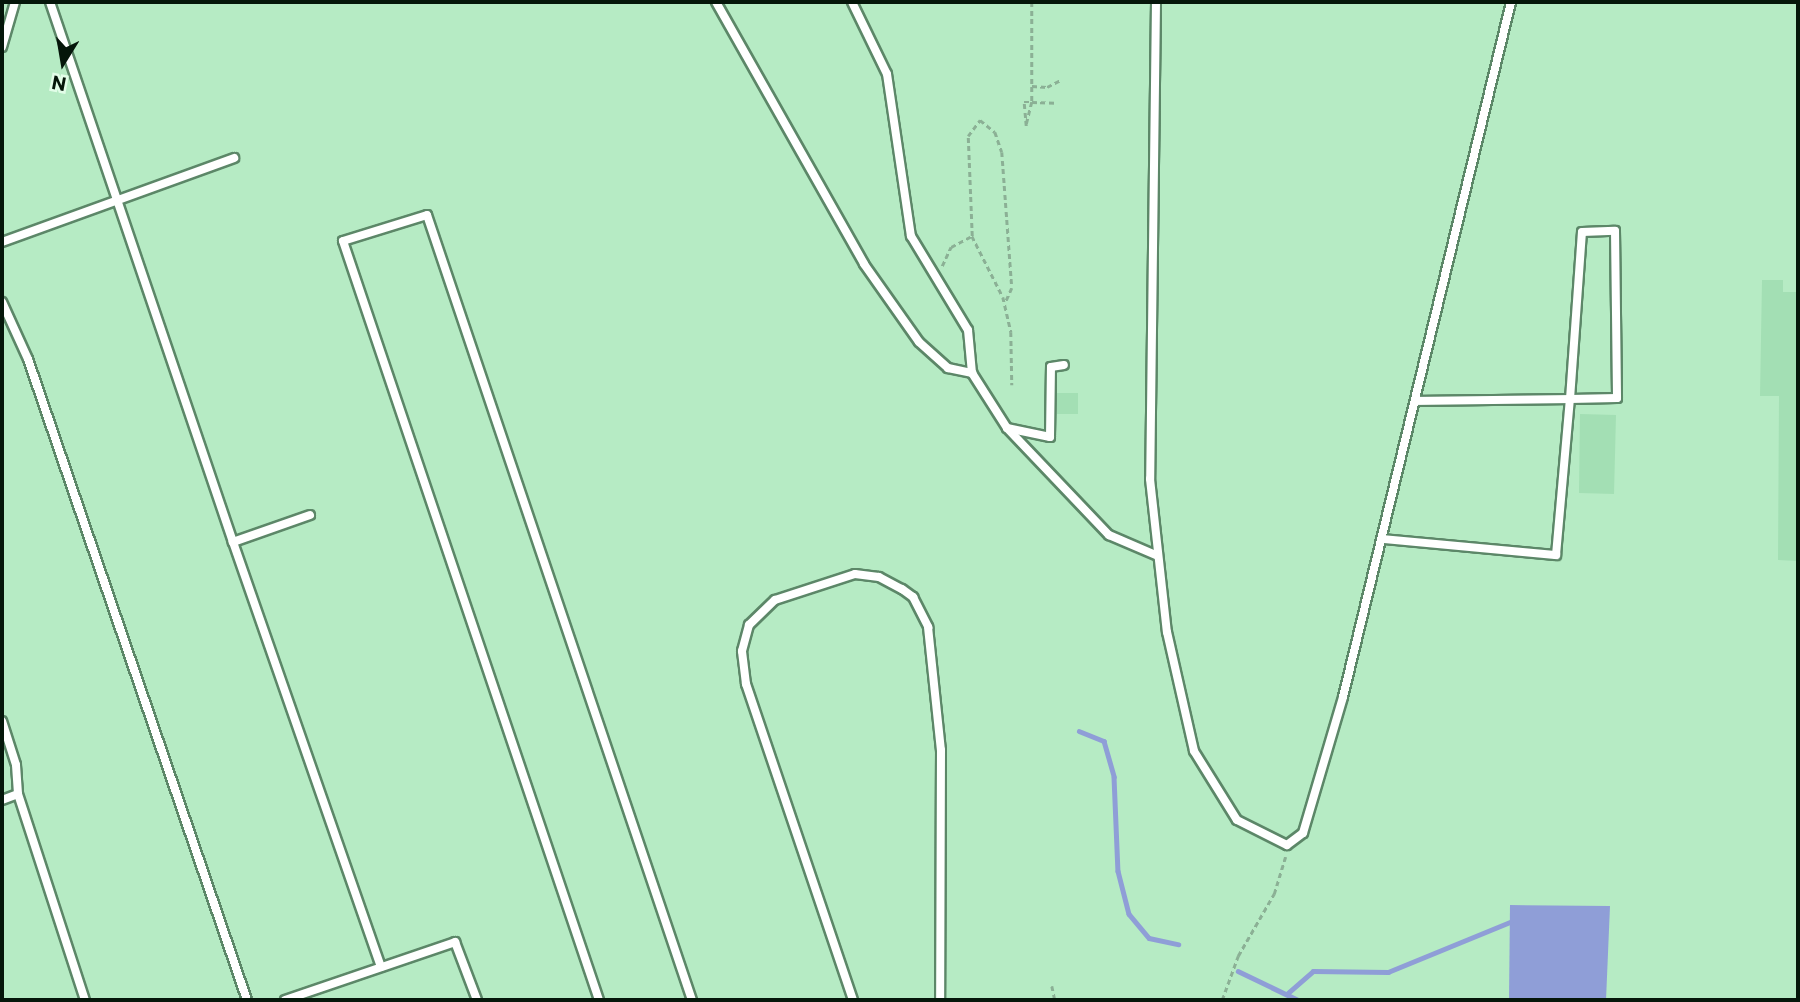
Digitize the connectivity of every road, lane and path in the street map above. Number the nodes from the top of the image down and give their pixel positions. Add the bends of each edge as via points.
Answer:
1 (15, 2) edge
2 (50, 2) edge
3 (716, 2) edge
4 (852, 2) edge
5 (1032, 2) edge
6 (1156, 2) edge
7 (1511, 2) edge
8 (2, 47) edge
9 (1061, 80) dead end
10 (1032, 86) junction
11 (1032, 102) junction
12 (1055, 103) dead end
13 (234, 158) dead end
14 (117, 201) junction
15 (972, 236) junction
16 (2, 242) edge
17 (938, 275) junction
18 (1004, 304) junction
19 (2, 305) edge
20 (1064, 365) dead end
21 (972, 373) junction
22 (1012, 385) dead end
23 (1570, 399) junction
24 (1416, 401) junction
25 (1007, 428) junction
26 (310, 515) dead end
27 (1383, 540) junction
28 (233, 542) junction
29 (1158, 556) junction
30 (2, 721) edge
31 (18, 794) junction
32 (2, 800) edge
33 (1287, 845) junction
34 (381, 967) junction
35 (1052, 986) dead end
36 (85, 1000) edge
37 (247, 1000) edge
38 (285, 1000) edge
39 (477, 1000) edge
40 (599, 1000) edge
41 (692, 1000) edge
42 (853, 1000) edge
43 (940, 1000) edge
44 (1055, 1000) edge
45 (1222, 1000) edge

1 - 8 lane
2 - 14 lane
3 - 21 lane via 864,264 919,342 948,368
4 - 17 lane via 887,74 911,236
5 - 10 path
6 - 29 lane via 1150,479
7 - 24 lane
9 - 10 path via 1047,87
10 - 11 path
11 - 11 path via 1024,102 1023,121 1028,126
11 - 12 path
13 - 14 lane
14 - 16 lane
14 - 28 lane
15 - 17 path via 951,247
15 - 18 path
15 - 18 path via 968,136 980,120 995,132 1002,152 1012,288
17 - 21 lane via 968,330
18 - 22 path
19 - 37 lane via 28,359
20 - 25 lane via 1051,367 1050,437
21 - 25 lane
23 - 23 lane via 1617,398 1615,231 1582,232
23 - 24 lane
23 - 27 lane via 1556,555
24 - 27 lane
25 - 29 lane via 1109,535
26 - 28 lane
27 - 33 lane via 1303,833
28 - 34 lane
29 - 33 lane via 1167,632 1194,751 1237,820
30 - 31 lane via 16,765
31 - 32 lane
31 - 36 lane
33 - 45 path via 1274,894 1238,956
34 - 38 lane
34 - 39 lane via 455,942
35 - 44 path
40 - 41 lane via 343,241 427,215
42 - 43 lane via 746,684 742,643 757,615 775,600 855,574 879,577 913,597 931,639 941,750

